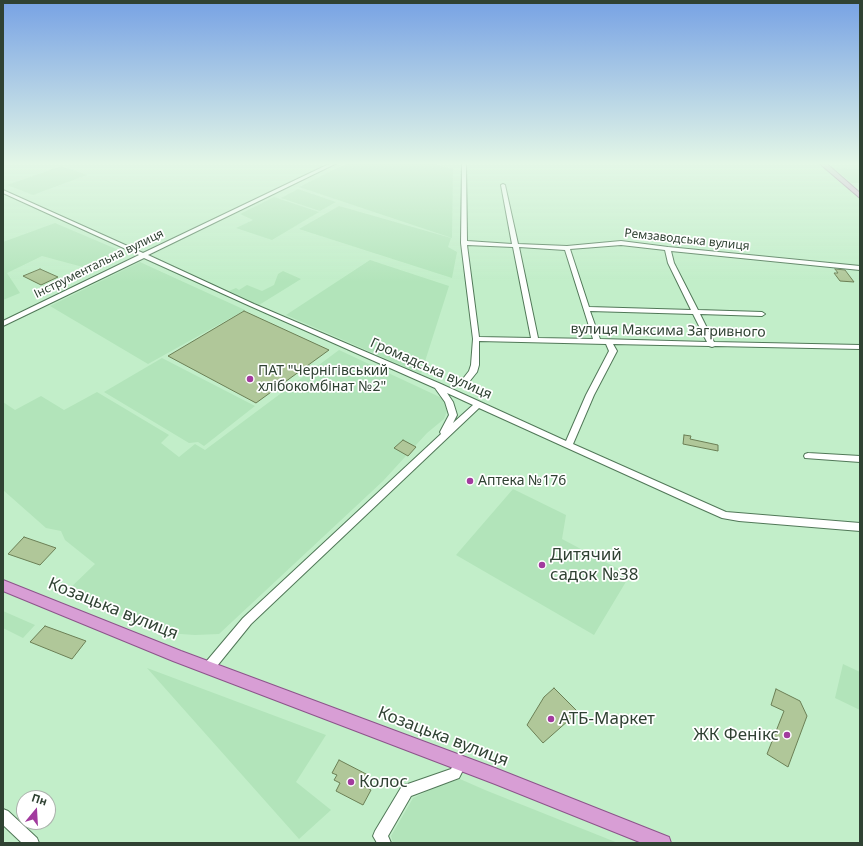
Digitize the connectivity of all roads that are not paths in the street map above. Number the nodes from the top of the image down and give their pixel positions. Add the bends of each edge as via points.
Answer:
1 (28, 202) edge
2 (253, 202) edge
3 (465, 202) edge
4 (508, 202) edge
5 (464, 243) junction
6 (517, 246) junction
7 (567, 248) junction
8 (668, 249) junction
9 (144, 255) junction
10 (860, 268) edge
11 (586, 309) junction
12 (696, 312) junction
13 (762, 314) dead end
14 (3, 324) edge
15 (476, 339) junction
16 (535, 341) junction
17 (596, 342) junction
18 (608, 342) junction
19 (712, 344) junction
20 (860, 348) edge
21 (466, 380) dead end
22 (438, 386) junction
23 (478, 404) junction
24 (440, 440) junction
25 (568, 445) junction
26 (808, 456) dead end
27 (860, 459) edge
28 (860, 527) edge
29 (3, 585) edge
30 (209, 667) junction
31 (460, 764) junction
32 (3, 816) edge
33 (32, 843) edge
34 (384, 843) edge
35 (663, 843) edge

1 - 9 street, Громадська вулиця
2 - 9 street, Інструментальна вулиця
3 - 5 street
4 - 6 street
5 - 6 street, Ремзаводська вулиця
5 - 15 street
6 - 7 street, Ремзаводська вулиця
6 - 16 street
7 - 8 street, Ремзаводська вулиця via 621,243
7 - 11 street
8 - 10 street, Ремзаводська вулиця
8 - 12 street via 671,263
9 - 14 street, Інструментальна вулиця
9 - 22 street, Громадська вулиця
11 - 12 street
11 - 17 street
12 - 13 street
12 - 19 street
15 - 16 street, вулиця Максима Загривного
15 - 21 street via 475,364 473,372
16 - 17 street, вулиця Максима Загривного
17 - 18 street, вулиця Максима Загривного
18 - 19 street, вулиця Максима Загривного
18 - 25 street via 612,351
19 - 20 street, вулиця Максима Загривного
22 - 23 street, Громадська вулиця
22 - 24 street via 449,402 453,415
23 - 24 street
23 - 25 street, Громадська вулиця
24 - 30 street via 248,620
25 - 28 street, Громадська вулиця via 725,515
26 - 27 street
29 - 30 main road, Козацька вулиця
30 - 31 main road, Козацька вулиця
31 - 34 street via 455,774 407,792 380,836
31 - 35 main road, Козацька вулиця
32 - 33 street

